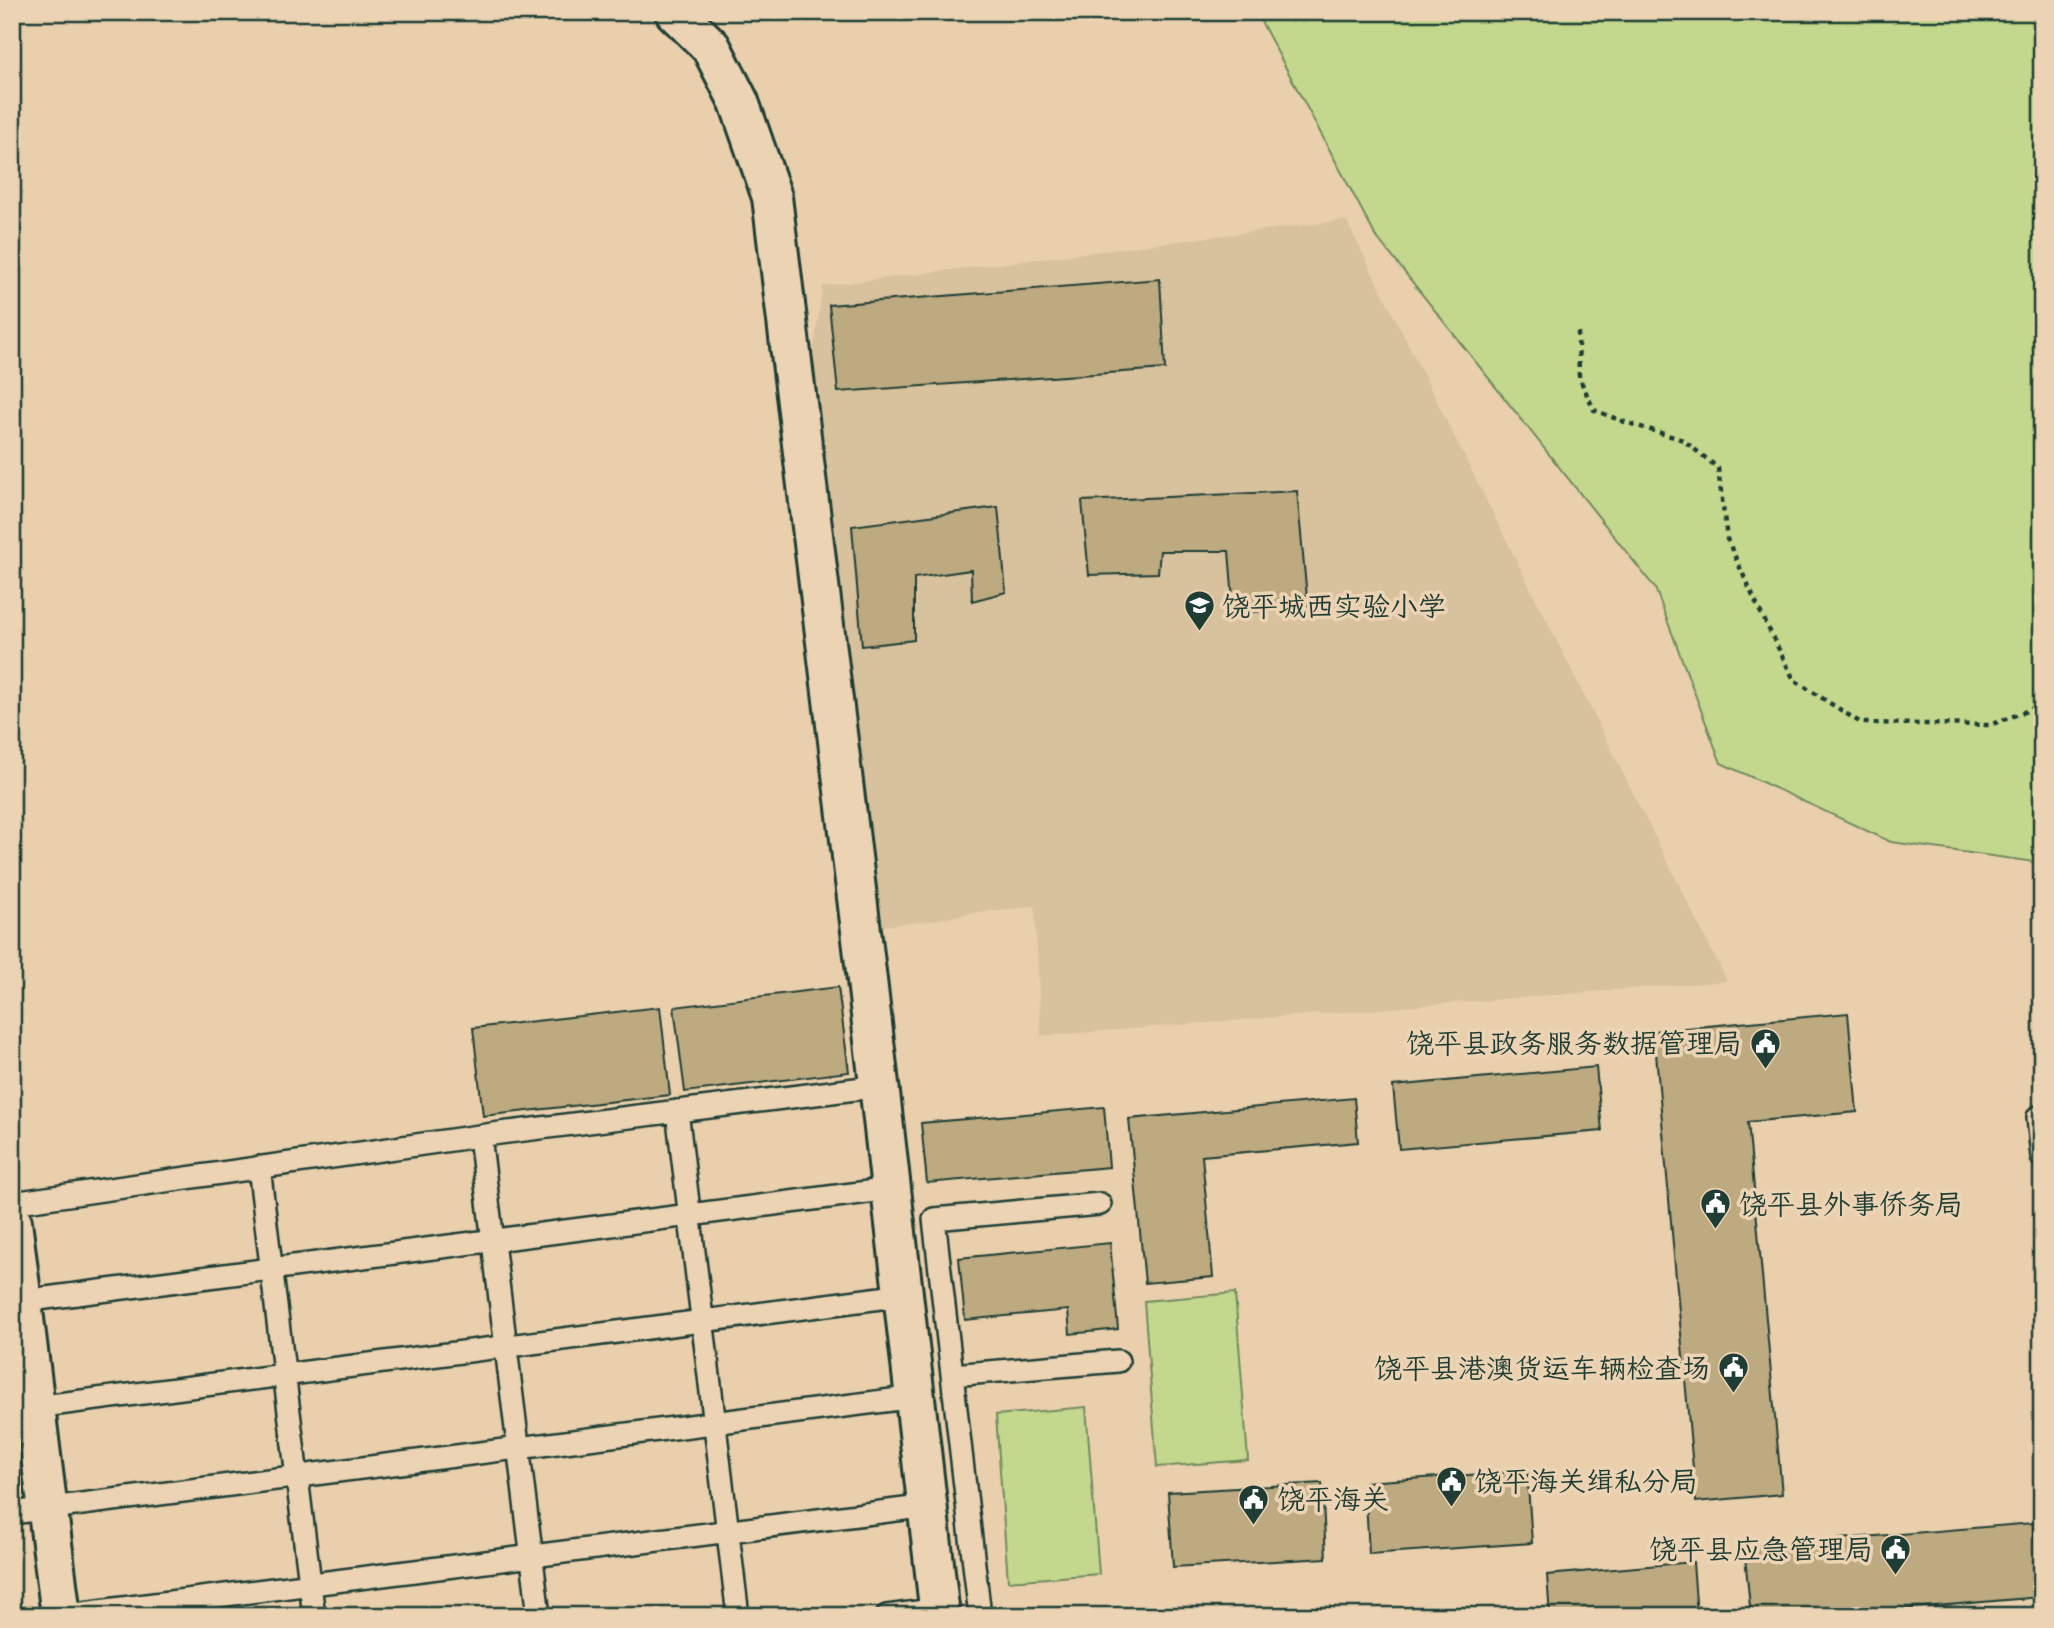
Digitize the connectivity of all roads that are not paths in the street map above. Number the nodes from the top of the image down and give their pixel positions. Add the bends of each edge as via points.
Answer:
1 (675, 12) edge
2 (880, 1086) junction
3 (677, 1111) junction
4 (2038, 1117) dead end
5 (480, 1136) junction
6 (2042, 1157) edge
7 (259, 1167) junction
8 (891, 1189) junction
9 (12, 1203) edge
10 (1100, 1204) dead end
11 (689, 1214) junction
12 (12, 1222) edge
13 (492, 1240) junction
14 (272, 1268) junction
15 (904, 1295) junction
16 (17, 1302) edge
17 (702, 1321) junction
18 (506, 1347) junction
19 (1118, 1360) dead end
20 (952, 1375) junction
21 (285, 1376) junction
22 (915, 1397) junction
23 (24, 1409) edge
24 (715, 1423) junction
25 (518, 1448) junction
26 (298, 1476) junction
27 (928, 1506) junction
28 (30, 1511) edge
29 (728, 1531) junction
30 (531, 1556) junction
31 (310, 1584) junction
32 (940, 1612) edge
33 (60, 1616) edge
34 (314, 1616) edge
35 (539, 1616) edge
36 (738, 1616) edge
37 (887, 1616) edge
38 (980, 1616) edge

1 - 2 main road via 717,58 739,102 772,197
2 - 3 lane
2 - 8 main road
3 - 5 lane
3 - 11 lane
4 - 6 lane
5 - 7 lane
5 - 13 lane
7 - 9 lane
7 - 14 lane
8 - 11 lane
8 - 15 main road
10 - 20 lane via 934,1219
11 - 13 lane
11 - 17 lane
12 - 16 main road
13 - 14 lane
13 - 18 lane
14 - 16 lane
14 - 21 lane
15 - 17 lane
15 - 22 main road
16 - 23 main road
17 - 18 lane
17 - 24 lane
18 - 21 lane
18 - 25 lane
19 - 20 lane
20 - 38 lane
21 - 23 lane
21 - 26 lane
22 - 24 lane
22 - 27 main road
23 - 28 main road
24 - 25 lane
24 - 29 lane
25 - 26 lane
25 - 30 lane
26 - 28 lane
26 - 31 lane
27 - 29 lane
27 - 32 main road
28 - 33 main road
29 - 30 lane
29 - 36 lane
30 - 31 lane
30 - 35 lane
31 - 33 lane
31 - 34 lane
32 - 37 lane

